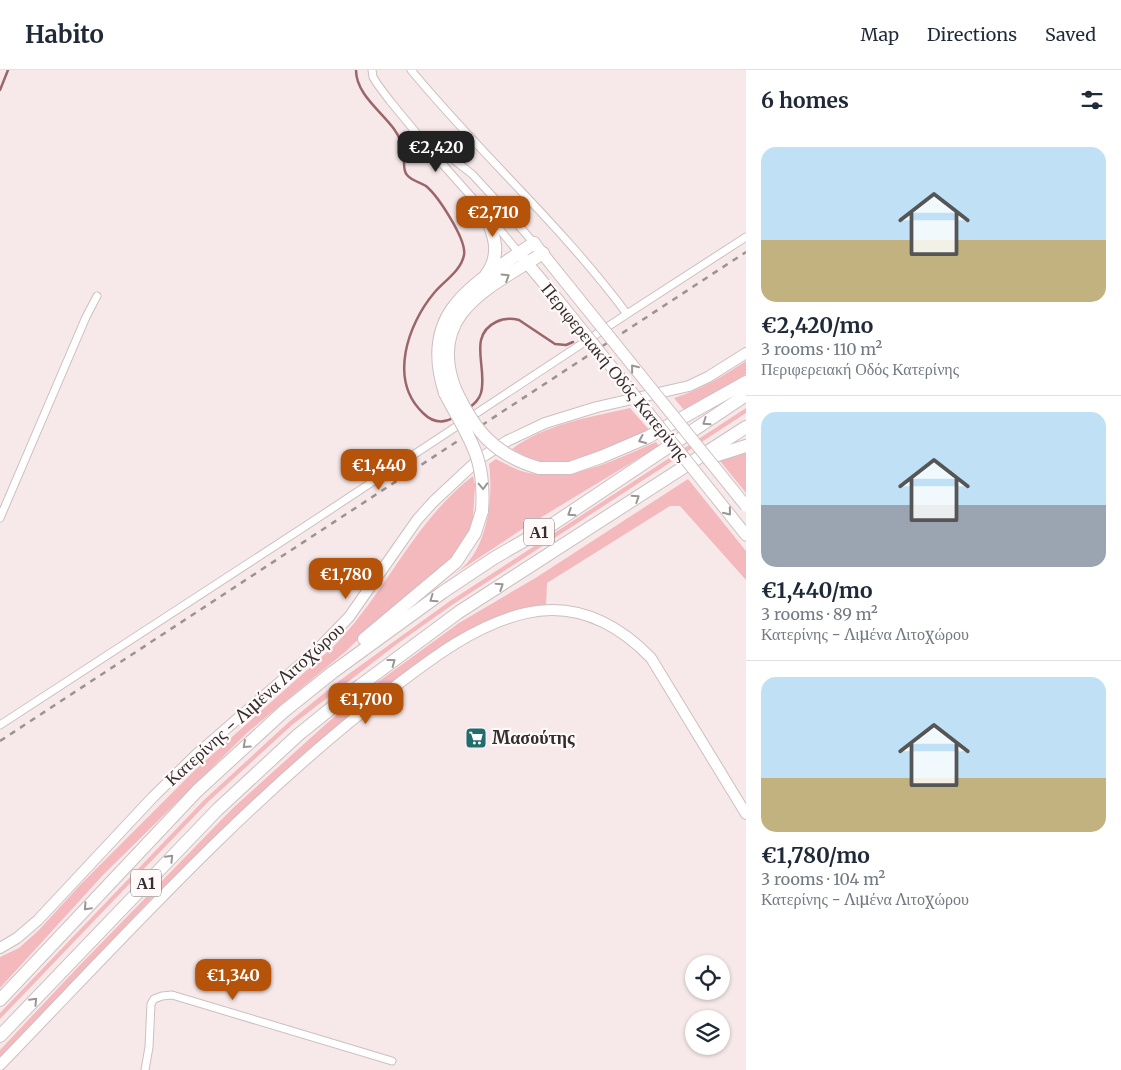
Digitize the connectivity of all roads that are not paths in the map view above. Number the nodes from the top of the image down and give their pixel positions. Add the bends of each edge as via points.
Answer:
1 (372, 70) edge
2 (412, 70) edge
3 (408, 122) junction
4 (483, 209) junction
5 (746, 237) edge
6 (534, 243) junction
7 (542, 253) junction
8 (523, 258) junction
9 (479, 282) junction
10 (97, 296) dead end
11 (627, 314) junction
12 (746, 353) edge
13 (746, 382) edge
14 (450, 391) junction
15 (746, 395) edge
16 (746, 426) edge
17 (746, 446) edge
18 (674, 474) junction
19 (746, 506) edge
20 (0, 518) edge
21 (746, 535) edge
22 (333, 672) junction
23 (0, 725) edge
24 (746, 814) edge
25 (0, 948) edge
26 (0, 1000) edge
27 (0, 1036) edge
28 (392, 1061) dead end
29 (0, 1065) edge
30 (145, 1070) edge

1 - 3 street via 378,85
2 - 11 street via 590,266
3 - 4 street, Περιφερειακή Οδός Κατερίνης
3 - 6 street via 472,174
4 - 8 street, Περιφερειακή Οδός Κατερίνης
4 - 9 highway via 496,244 492,267
5 - 11 street
6 - 7 main road, Περιφερειακή Οδός Κατερίνης
6 - 8 highway
7 - 8 highway
19 -> 7 main road, Περιφερειακή Οδός Κατερίνης, bridge
8 - 9 highway
14 -> 8 highway via 447,350 455,322 472,300
8 -> 21 main road, Περιφερειακή Οδός Κατερίνης, bridge
9 - 14 highway via 455,305 440,336 438,364
10 - 20 street
11 - 23 street
12 - 25 street, Κατερίνης - Λιμένα Λιτοχώρου via 689,386 597,407 545,423 506,441 479,459 417,520 349,617 316,651 197,754 152,797 38,920
13 -> 14 highway, bridge via 648,437 570,468 539,468 511,458 488,441
14 -> 22 highway, bridge via 473,444 482,478 482,511 475,533 456,562 353,649
15 -> 22 highway, Α1 via 553,524 443,592
16 - 18 highway, Α1
17 - 18 highway via 718,454
27 -> 18 highway, Α1 via 217,810 298,735 459,612
22 -> 26 highway, Α1 via 283,712 197,791
24 - 29 street via 651,658 634,641 602,621 573,613 540,611 492,623 434,658 334,735 231,828
28 - 30 street via 172,995 154,999 151,1004 150,1047

